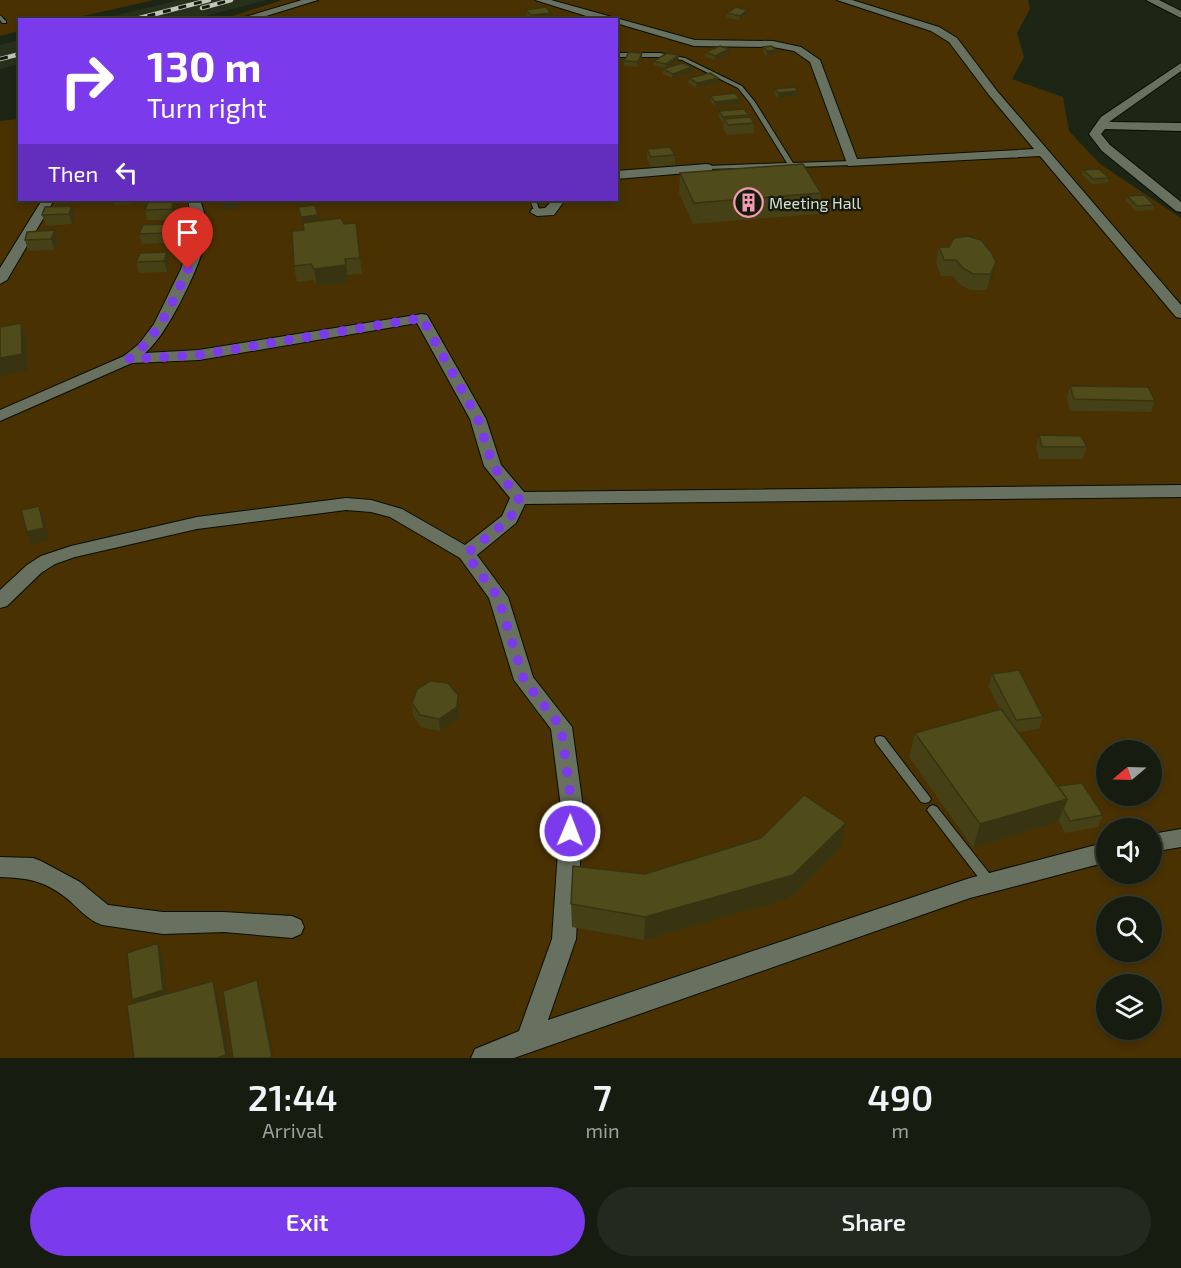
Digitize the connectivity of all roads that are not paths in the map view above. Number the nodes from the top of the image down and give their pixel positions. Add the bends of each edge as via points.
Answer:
1 (313, 0) edge
2 (540, 0) edge
3 (842, 0) edge
4 (1151, 0) edge
5 (1181, 15) edge
6 (247, 18) edge
7 (607, 18) edge
8 (618, 21) edge
9 (618, 55) edge
10 (1181, 66) edge
11 (1101, 125) junction
12 (1181, 127) edge
13 (1042, 152) junction
14 (852, 163) junction
15 (792, 166) junction
16 (707, 168) joint
17 (618, 175) edge
18 (47, 201) edge
19 (194, 201) edge
20 (558, 201) edge
21 (535, 206) edge
22 (1181, 208) edge
23 (0, 280) edge
24 (1181, 314) edge
25 (129, 359) junction
26 (0, 416) edge
27 (1181, 491) edge
28 (519, 498) junction
29 (466, 554) junction
30 (0, 601) edge
31 (880, 740) dead end
32 (925, 799) dead end
33 (933, 810) dead end
34 (1181, 838) edge
35 (1162, 841) edge
36 (1096, 855) edge
37 (0, 867) edge
38 (989, 882) junction
39 (292, 927) dead end
40 (529, 1039) junction
41 (484, 1058) edge

1 - 6 street
2 - 7 street
3 - 13 street via 945,34
4 - 5 street
8 - 14 street via 694,43 773,44 797,49 814,60
9 - 15 lane via 683,59 740,87
10 - 11 street
11 - 12 street
11 - 22 street via 1095,134 1106,148
13 - 14 street
13 - 24 street
14 - 15 lane
15 - 16 lane
16 - 17 street
18 - 23 street
19 - 25 street via 201,231 188,269 161,325
20 - 21 street via 549,212
25 - 26 street
25 - 28 street via 199,355 422,318 478,419 493,466
27 - 28 street
28 - 29 street via 510,519
29 - 30 street via 396,513 346,504 197,523 71,552 34,569
29 - 40 street via 498,597 524,680 561,727 572,807 564,939
31 - 32 lane
33 - 38 lane
34 - 35 street
36 - 38 street
37 - 39 street via 33,868 72,890 102,915 163,923
38 - 40 street
40 - 41 street

